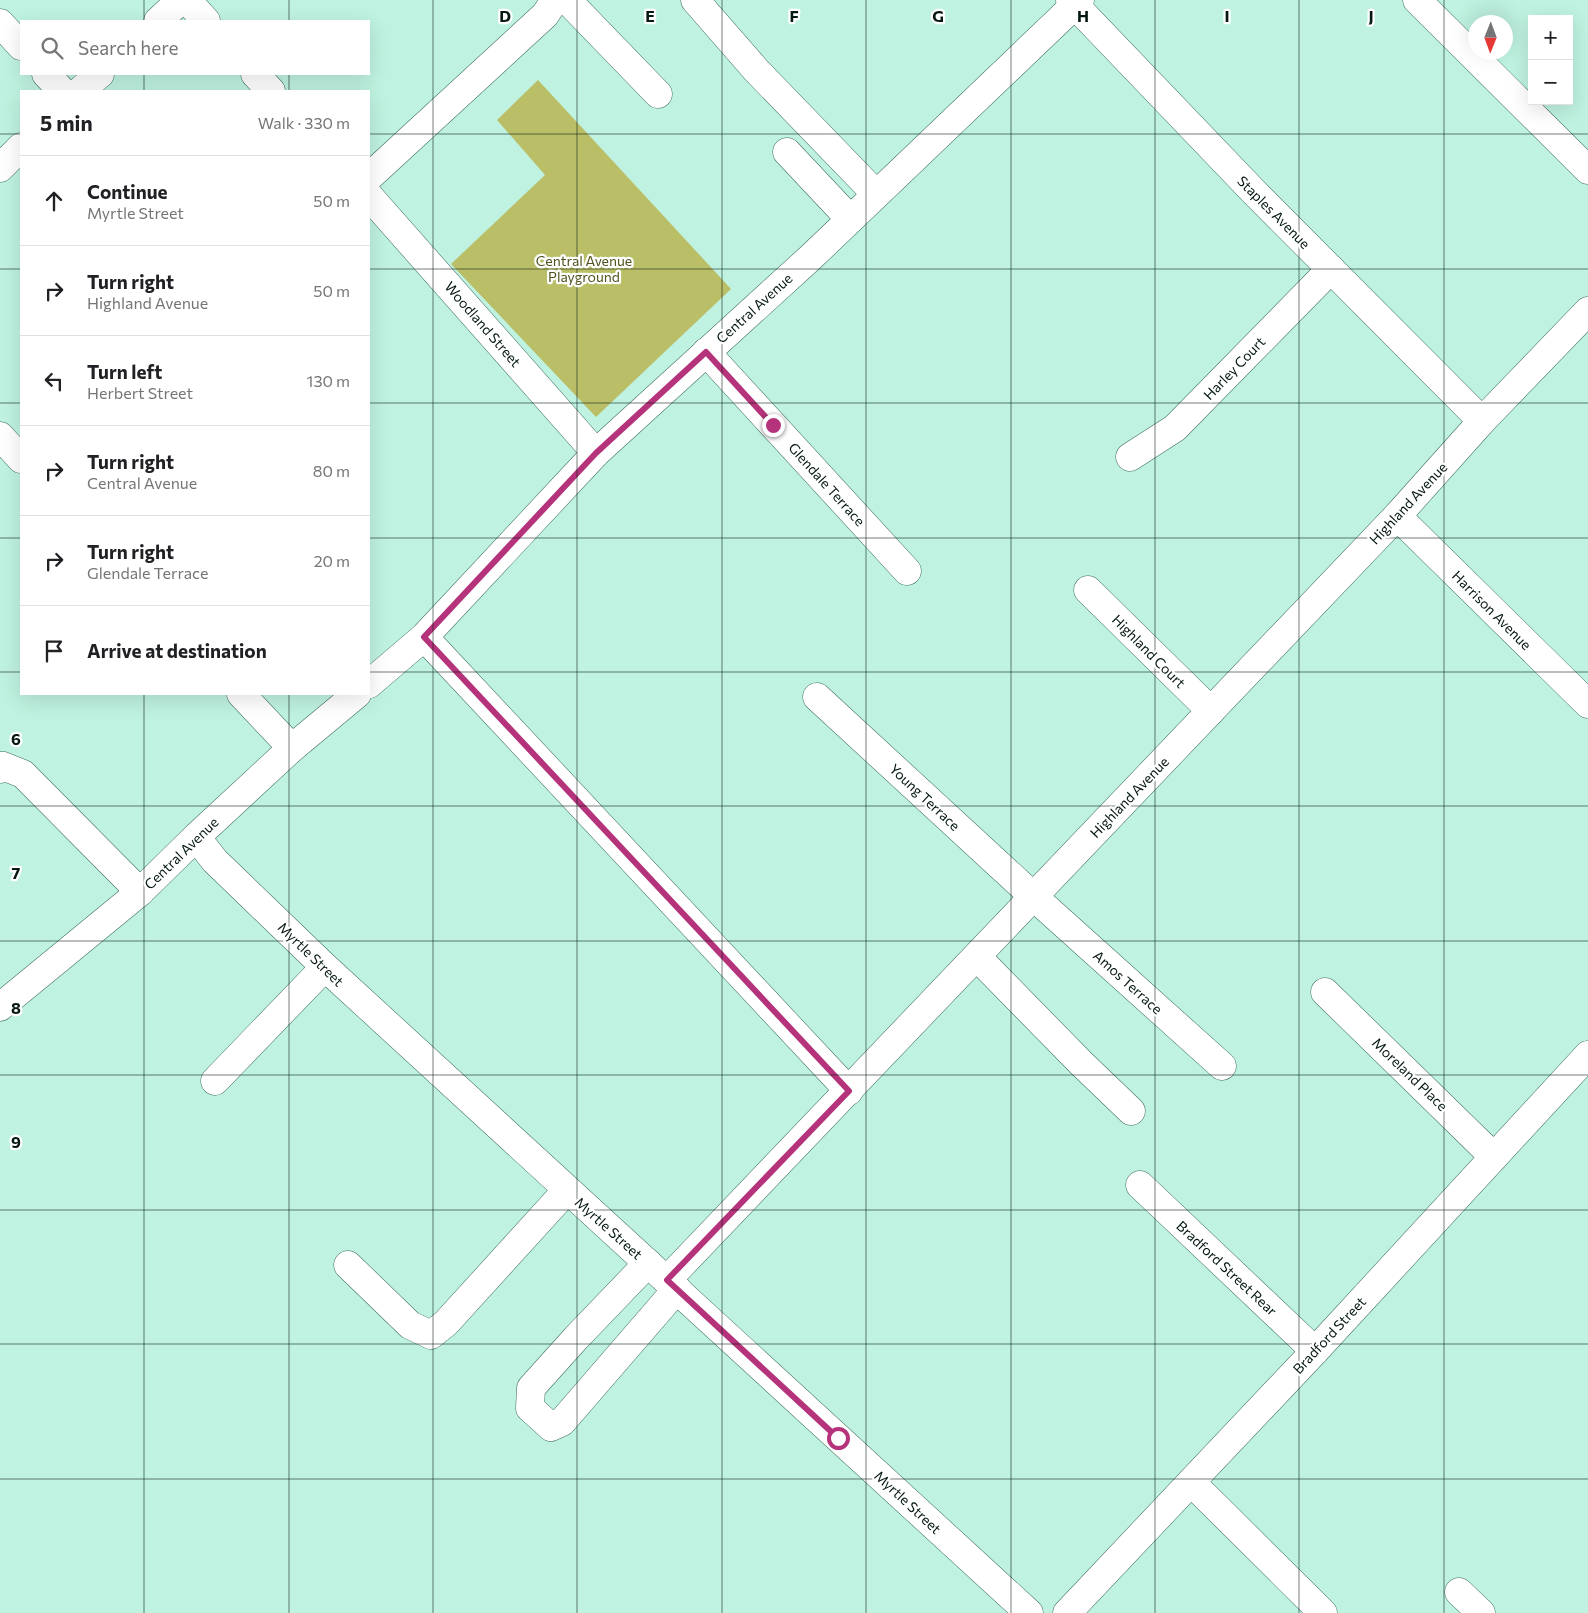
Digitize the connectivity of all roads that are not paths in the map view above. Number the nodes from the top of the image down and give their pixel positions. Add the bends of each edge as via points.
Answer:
1 (181, 0) edge
2 (187, 0) edge
3 (555, 0) edge
4 (567, 0) edge
5 (695, 0) edge
6 (1417, 0) edge
7 (1075, 2) edge
8 (159, 20) edge
9 (205, 20) edge
10 (0, 23) edge
11 (20, 45) edge
12 (47, 75) edge
13 (99, 75) edge
14 (256, 75) edge
15 (61, 90) edge
16 (81, 90) edge
17 (270, 90) edge
18 (658, 94) dead end
19 (20, 148) edge
20 (787, 152) dead end
21 (1585, 161) edge
22 (0, 168) edge
23 (370, 176) edge
24 (876, 194) junction
25 (370, 197) edge
26 (850, 219) junction
27 (1331, 269) junction
28 (1588, 311) edge
29 (706, 352) junction
30 (1482, 421) junction
31 (0, 436) edge
32 (596, 453) junction
33 (1130, 457) dead end
34 (20, 458) edge
35 (1397, 516) junction
36 (907, 572) dead end
37 (1088, 590) dead end
38 (424, 637) junction
39 (370, 683) edge
40 (242, 695) edge
41 (356, 695) edge
42 (817, 697) dead end
43 (1588, 704) edge
44 (1211, 711) junction
45 (292, 748) junction
46 (0, 769) edge
47 (196, 838) junction
48 (140, 892) junction
49 (1034, 898) junction
50 (977, 957) junction
51 (325, 967) junction
52 (1325, 992) dead end
53 (0, 1007) edge
54 (1588, 1055) edge
55 (1222, 1066) dead end
56 (215, 1081) dead end
57 (849, 1091) junction
58 (1131, 1111) dead end
59 (1494, 1156) junction
60 (1140, 1185) dead end
61 (567, 1190) junction
62 (348, 1265) dead end
63 (664, 1278) junction
64 (1315, 1351) junction
65 (1191, 1482) junction
66 (1459, 1592) dead end
67 (1029, 1613) edge
68 (1067, 1613) edge
69 (1324, 1613) edge
70 (1481, 1613) edge

1 - 8 street
2 - 9 street
3 - 23 street via 545,15
4 - 18 street
5 - 24 street via 756,70
6 - 21 street
7 - 24 street, Central Avenue
7 - 27 street, Staples Avenue
10 - 11 street
12 - 15 street
13 - 16 street
14 - 17 street
19 - 22 street
20 - 26 street
24 - 26 street, Central Avenue
25 - 32 street, Woodland Street
26 - 29 street, Central Avenue
27 - 30 street, Staples Avenue
27 - 33 street, Harley Court via 1175,428
28 - 30 street, Highland Avenue
29 - 32 street, Central Avenue
29 - 36 street, Glendale Terrace
30 - 35 street, Highland Avenue
31 - 34 street
32 - 38 street, Central Avenue
35 - 43 street, Harrison Avenue
35 - 44 street, Highland Avenue
37 - 44 street, Highland Court
38 - 39 street, Central Avenue
38 - 57 street
40 - 45 street
41 - 45 street, Central Avenue
42 - 49 street, Young Terrace
44 - 49 street, Highland Avenue
45 - 47 street, Central Avenue
46 - 48 street via 3,766 23,774
47 - 48 street, Central Avenue
47 - 51 street, Myrtle Street via 215,861
48 - 53 street, Central Avenue
49 - 50 street, Highland Avenue
49 - 55 street, Amos Terrace
50 - 57 street, Highland Avenue
50 - 58 street
51 - 56 street
51 - 61 street, Myrtle Street
52 - 59 street, Moreland Place
54 - 59 street, Bradford Street
57 - 63 street, Highland Avenue
59 - 64 street, Bradford Street
60 - 64 street, Bradford Street Rear
61 - 62 street via 431,1335 410,1325
61 - 63 street, Myrtle Street
63 - 63 street via 576,1338 531,1388 530,1408 550,1427 562,1422
63 - 67 street, Myrtle Street
64 - 65 street, Bradford Street
65 - 68 street, Bradford Street
65 - 69 street
66 - 70 street

